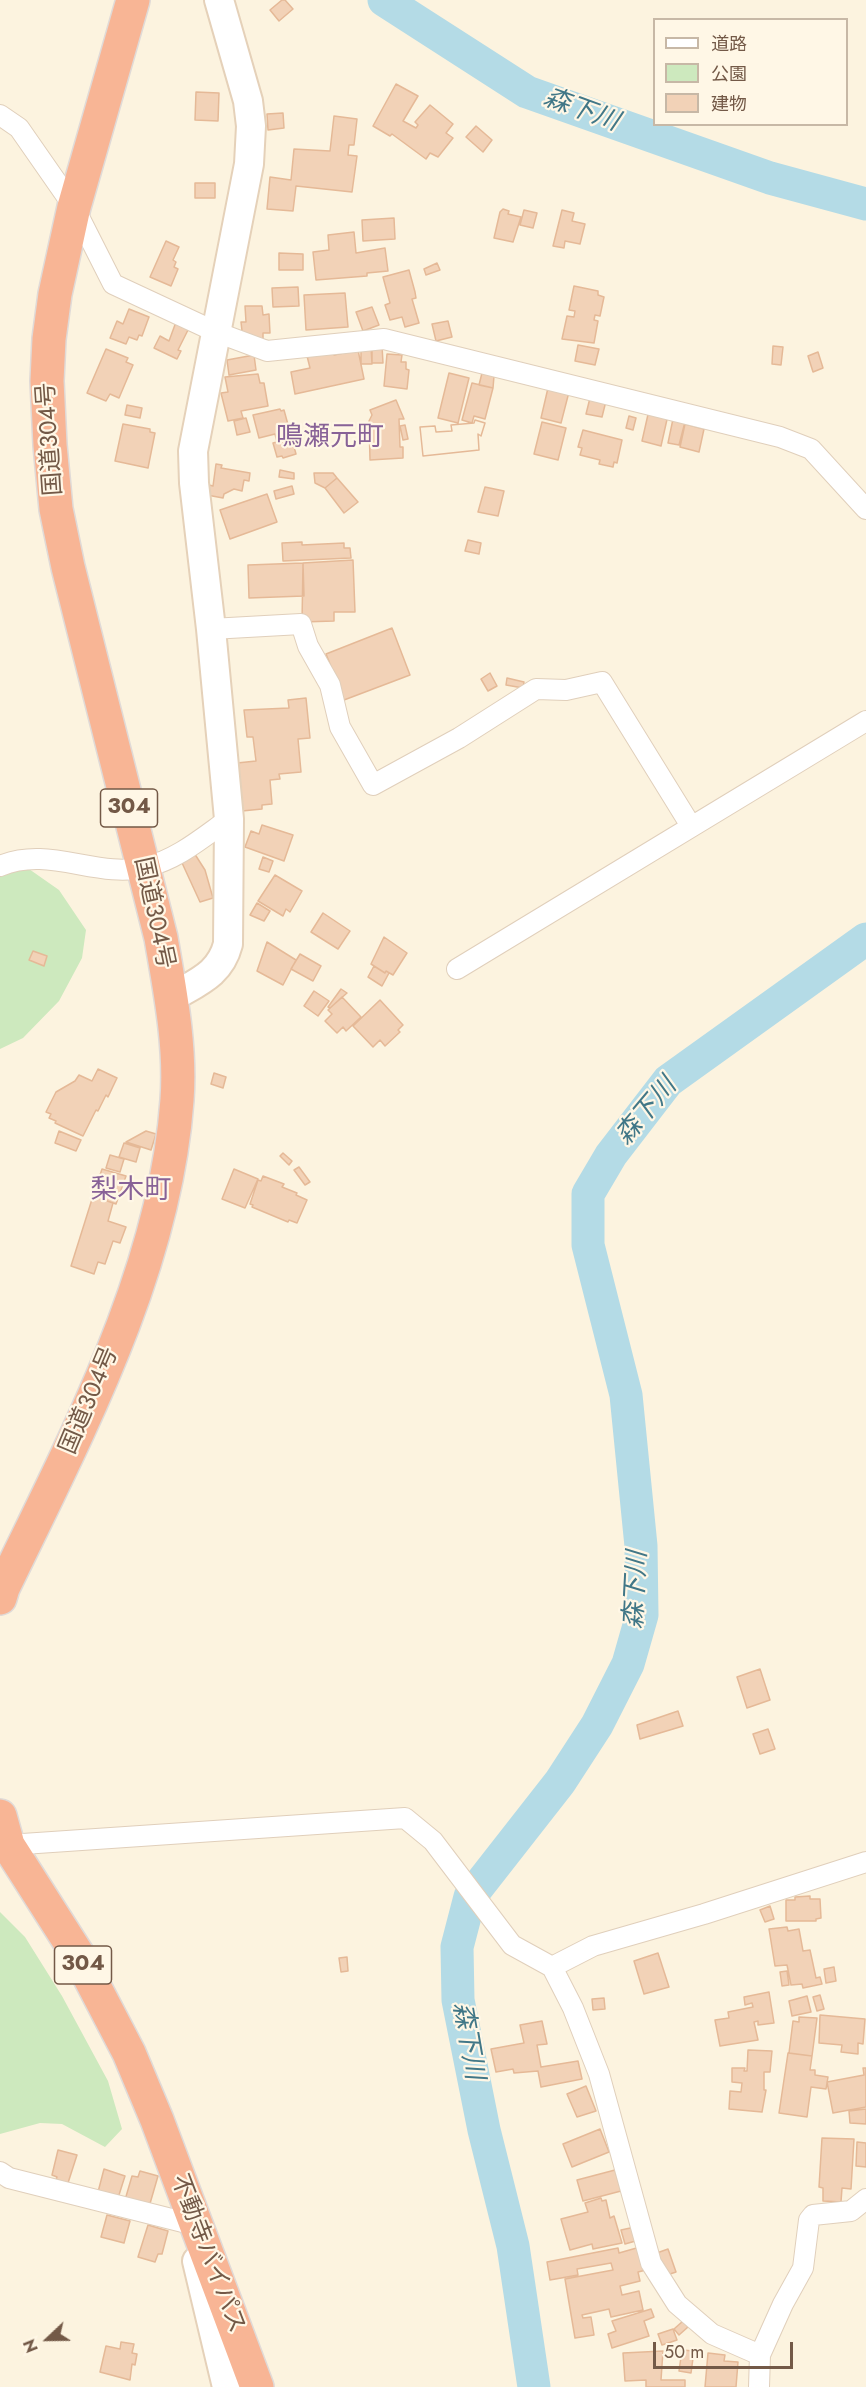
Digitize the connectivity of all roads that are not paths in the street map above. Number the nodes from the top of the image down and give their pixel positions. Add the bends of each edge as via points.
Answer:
1 (133, 0) edge
2 (219, 0) edge
3 (0, 115) edge
4 (74, 207) junction
5 (216, 332) junction
6 (866, 509) edge
7 (211, 629) junction
8 (866, 721) edge
9 (229, 819) junction
10 (691, 826) junction
11 (0, 866) edge
12 (144, 867) junction
13 (457, 969) dead end
14 (171, 998) junction
15 (0, 1598) edge
16 (4, 1831) edge
17 (866, 1862) edge
18 (552, 1967) junction
19 (157, 2120) junction
20 (0, 2172) edge
21 (866, 2199) edge
22 (187, 2223) junction
23 (760, 2355) junction
24 (227, 2387) edge
25 (257, 2387) edge
26 (759, 2387) edge

1 - 4 highway, 国道304号 / 304
2 - 5 street via 248,101 251,126 249,164
3 - 4 street via 19,128
4 - 5 street via 112,284
4 - 12 highway, 国道304号 / 304 via 55,294 46,381 56,509
5 - 6 street via 267,351 384,339 780,437 811,449
5 - 7 street via 193,452
7 - 9 street
7 - 10 street via 301,624 308,646 330,685 340,727 373,784 459,738 536,689 566,690 602,682
8 - 10 street
9 - 12 street via 177,856
9 - 14 street via 228,944 224,958 214,972
10 - 13 street
11 - 12 street via 38,858 118,868
12 - 14 highway, 国道304号 / 304
14 - 15 highway, 国道304号 / 304 via 177,1099 161,1207 102,1377
16 - 18 street via 405,1818 434,1840 512,1945
16 - 19 highway, 304 via 78,1955 129,2053
17 - 18 street via 593,1946
18 - 23 street via 599,2074 651,2263 677,2304 712,2334
19 - 22 street
19 - 25 highway, 不動寺バイパス / 304
20 - 22 street via 9,2178
21 - 23 street via 851,2211 813,2215 809,2220 803,2268
22 - 24 street
23 - 26 street

